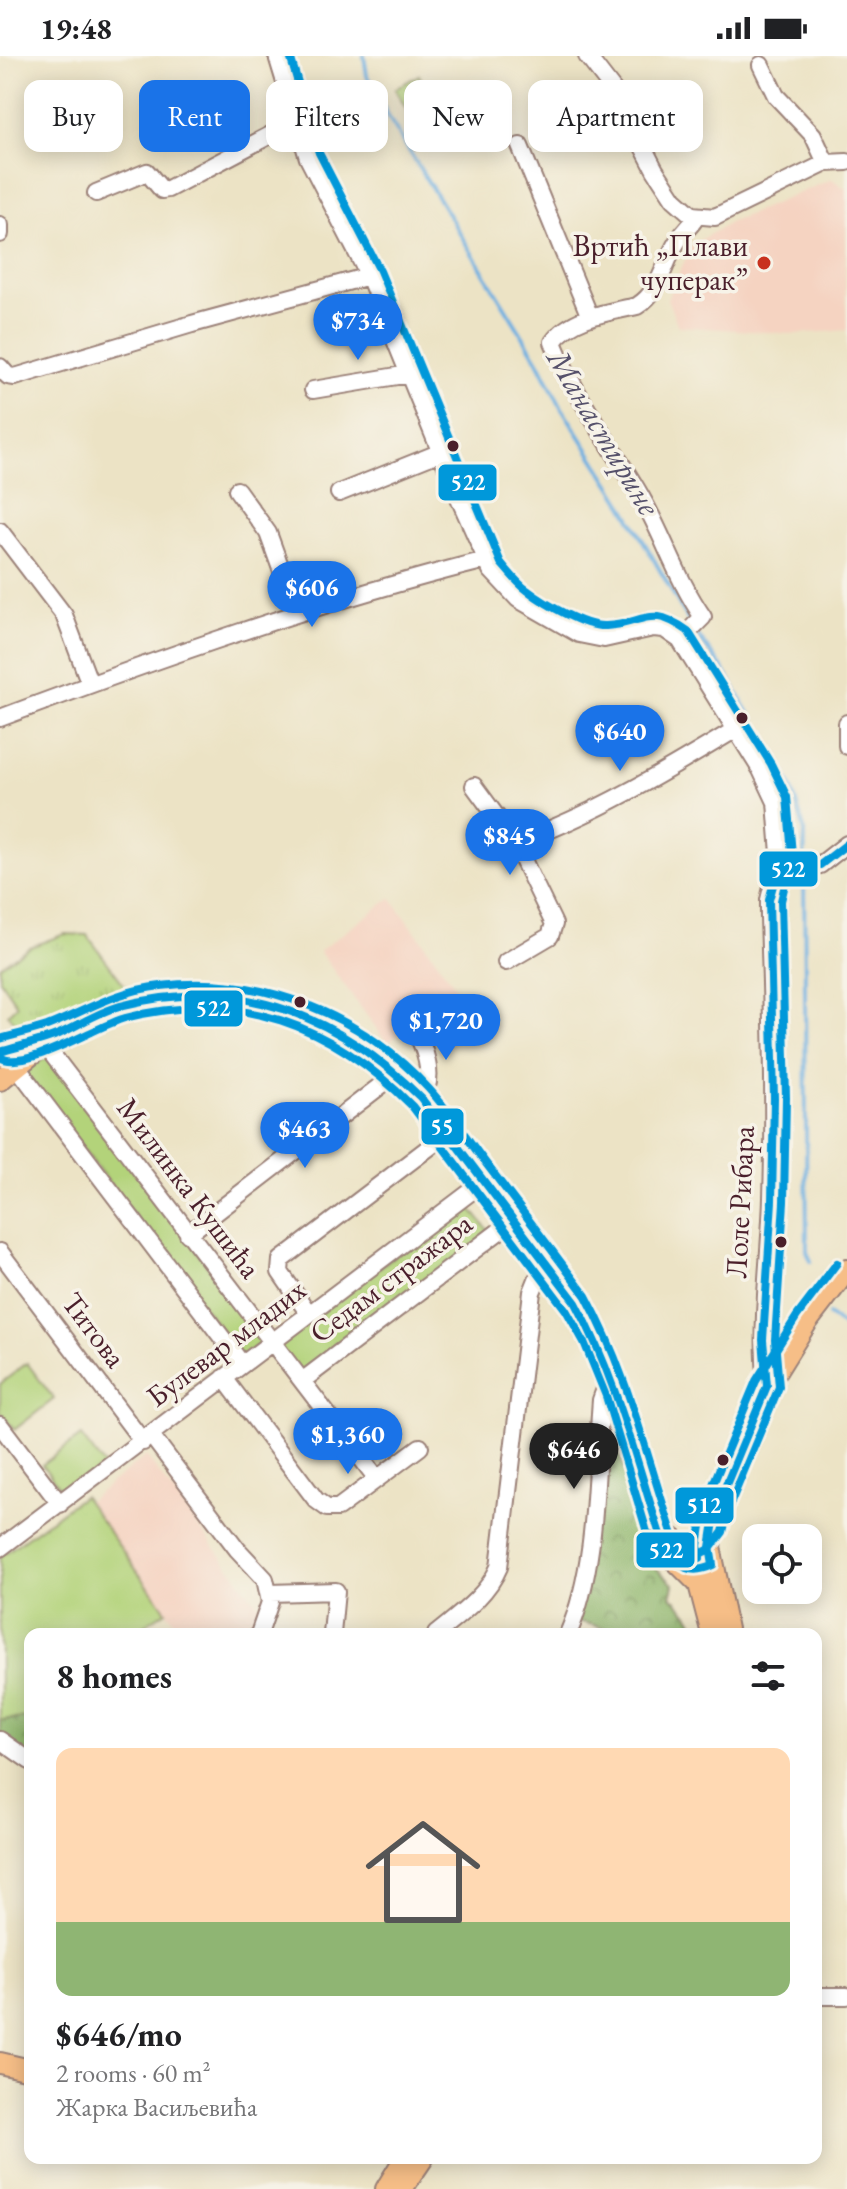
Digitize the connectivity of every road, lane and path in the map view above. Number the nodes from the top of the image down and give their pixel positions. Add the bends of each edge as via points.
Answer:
1 (277, 56) edge
2 (587, 56) edge
3 (761, 65) dead end
4 (284, 80) edge
5 (266, 137) edge
6 (520, 146) dead end
7 (306, 152) edge
8 (847, 162) edge
9 (826, 163) junction
10 (96, 193) dead end
11 (697, 216) junction
12 (0, 226) edge
13 (0, 234) edge
14 (369, 276) junction
15 (590, 317) junction
16 (0, 367) edge
17 (409, 374) junction
18 (313, 390) dead end
19 (441, 452) junction
20 (237, 490) dead end
21 (339, 493) dead end
22 (1, 533) edge
23 (486, 560) junction
24 (297, 613) junction
25 (683, 637) junction
26 (90, 684) junction
27 (0, 718) edge
28 (847, 723) edge
29 (736, 729) junction
30 (847, 746) edge
31 (474, 786) dead end
32 (515, 843) junction
33 (847, 844) edge
34 (777, 871) junction
35 (506, 962) dead end
36 (411, 1024) dead end
37 (48, 1041) junction
38 (6, 1061) edge
39 (397, 1073) junction
40 (421, 1098) junction
41 (448, 1133) junction
42 (485, 1181) junction
43 (514, 1220) junction
44 (188, 1234) junction
45 (0, 1252) edge
46 (547, 1263) junction
47 (847, 1270) edge
48 (309, 1314) junction
49 (271, 1342) junction
50 (242, 1364) junction
51 (224, 1378) junction
52 (302, 1381) junction
53 (613, 1382) junction
54 (767, 1386) junction
55 (0, 1425) edge
56 (147, 1438) junction
57 (420, 1447) dead end
58 (377, 1479) junction
59 (60, 1504) junction
60 (0, 1548) edge
61 (701, 1557) junction
62 (270, 1593) junction
63 (261, 1628) edge
64 (333, 1628) edge
65 (443, 1628) edge
66 (570, 1628) edge
67 (711, 1628) edge
68 (726, 1628) edge
69 (0, 1740) edge
70 (24, 1757) edge
71 (822, 1996) edge
72 (847, 1996) edge
73 (0, 2063) edge
74 (24, 2069) edge
75 (401, 2164) edge
76 (419, 2164) edge
77 (386, 2189) edge
78 (402, 2189) edge

1 - 4 street
2 - 11 street via 614,91 674,199
3 - 9 street via 776,96 813,135
5 - 10 street via 168,189 157,187 143,172
6 - 15 street
7 - 14 street
8 - 9 street
9 - 11 street via 715,217
11 - 15 street via 643,302
12 - 13 street
14 - 16 street via 15,377
14 - 17 street
15 - 25 street via 553,342 703,617
17 - 18 street
17 - 19 street
19 - 21 street
19 - 23 street
20 - 24 street via 268,533
22 - 26 street via 64,615
23 - 24 street
23 - 25 street via 518,599 579,634 604,639 653,628
24 - 26 street
25 - 29 street, Лоле Рибара
26 - 27 street
28 - 30 street
29 - 32 street via 574,820
29 - 34 street, Лоле Рибара via 776,802
31 - 32 street
32 - 35 street via 554,926 550,936
33 - 34 street via 814,868
34 - 54 street, Лоле Рибара via 769,900 774,1098 763,1340
36 - 40 street via 427,1069 427,1090
37 - 38 main road
37 - 39 main road via 130,1004 197,995 229,997 275,1005 322,1023 360,1043
37 - 44 street, Милинка Кушића
38 - 50 street
39 - 40 main road
39 - 44 street
40 - 41 main road
41 - 42 main road
41 - 48 street via 281,1260 280,1272
42 - 43 main road
42 - 48 street, Булевар младих
43 - 46 main road
43 - 52 street, Седам стражара
44 - 49 street, Милинка Кушића
45 - 56 street, Титова
46 - 53 main road via 588,1323
46 - 65 street via 532,1292 499,1567 472,1604
47 - 54 main road
48 - 49 street, Булевар младих
49 - 50 street, Булевар младих
49 - 52 street, Милинка Кушића
50 - 51 street, Булевар младих
51 - 56 street, Булевар младих
51 - 58 street via 321,1506 338,1508
52 - 58 street, Милинка Кушића
53 - 61 main road via 665,1550
53 - 66 street via 601,1400 587,1563
54 - 61 main road, Лоле Рибара
55 - 59 street
56 - 59 street, Булевар младих
56 - 62 street, Титова via 262,1575
57 - 58 street
59 - 60 street, Булевар младих
61 - 67 main road
61 - 68 main road, Лоле Рибара
62 - 63 street
62 - 64 street via 336,1591
69 - 70 street
71 - 72 street
73 - 74 main road
75 - 77 main road
76 - 78 main road

